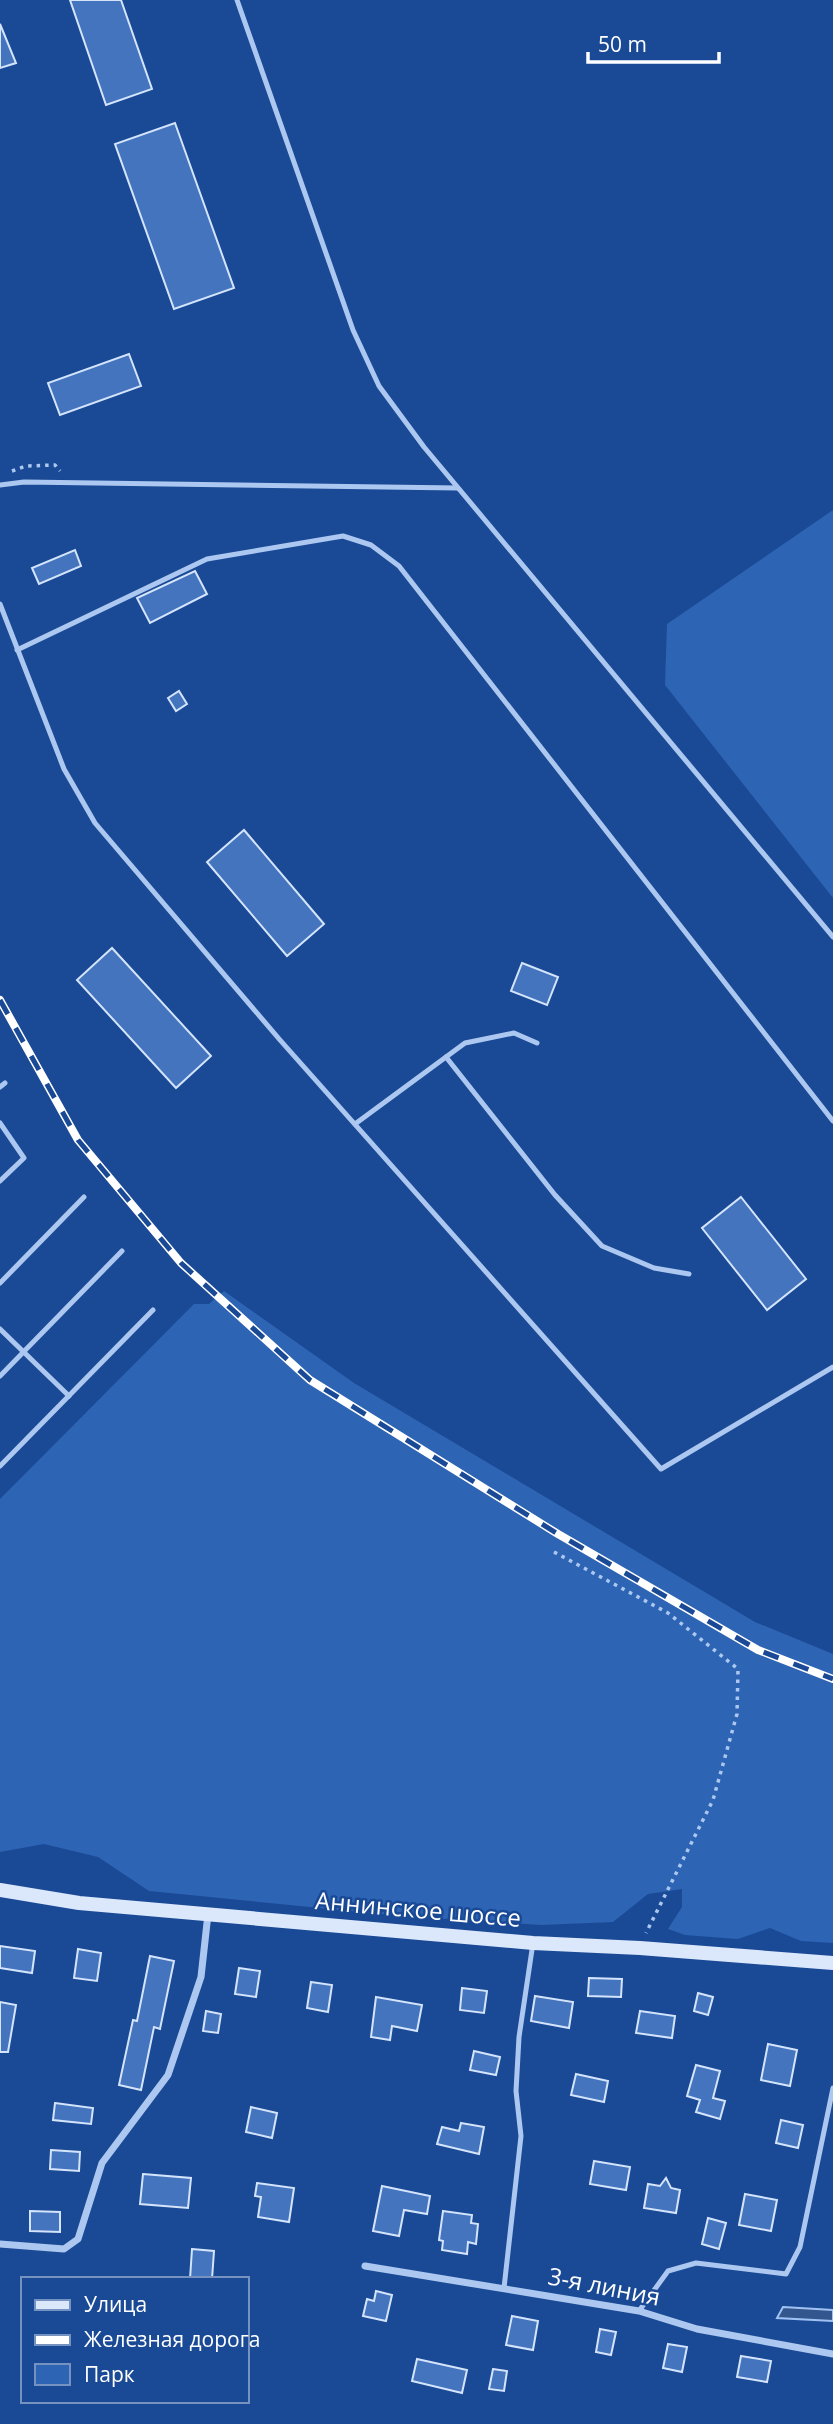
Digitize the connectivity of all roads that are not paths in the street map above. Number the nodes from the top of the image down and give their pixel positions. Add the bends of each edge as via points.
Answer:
1 (237, 0) edge
2 (0, 485) edge
3 (458, 488) junction
4 (0, 604) edge
5 (17, 650) junction
6 (833, 937) edge
7 (537, 1043) dead end
8 (446, 1057) junction
9 (833, 1121) edge
10 (0, 1123) edge
11 (355, 1124) junction
12 (0, 1181) edge
13 (83, 1198) dead end
14 (122, 1251) dead end
15 (689, 1274) dead end
16 (0, 1283) edge
17 (153, 1310) dead end
18 (0, 1329) edge
19 (23, 1352) junction
20 (833, 1367) edge
21 (0, 1376) edge
22 (69, 1396) junction
23 (0, 1466) edge
24 (0, 1890) edge
25 (208, 1914) junction
26 (533, 1943) junction
27 (833, 1963) edge
28 (833, 2088) edge
29 (0, 2244) edge
30 (365, 2266) dead end
31 (505, 2288) junction
32 (639, 2311) junction
33 (833, 2354) edge

1 - 3 lane via 354,330 379,386
2 - 3 lane
3 - 6 lane
4 - 5 lane
5 - 9 lane via 207,559 343,536 371,545 399,566
5 - 11 lane via 64,769 95,823
7 - 8 lane via 514,1033 465,1043
8 - 11 lane
8 - 15 lane via 555,1195 602,1246 654,1268
10 - 12 lane via 24,1158
11 - 20 lane via 661,1469
13 - 16 lane
14 - 19 lane
17 - 22 lane
18 - 19 lane
19 - 21 lane
19 - 22 lane
22 - 23 lane
24 - 25 main road, Аннинское шоссе via 79,1903
25 - 26 main road, Аннинское шоссе
25 - 29 street via 201,1978 168,2075 102,2162 78,2239 64,2249
26 - 27 main road, Аннинское шоссе
26 - 31 lane via 519,2037 516,2091 521,2136
28 - 32 lane via 800,2247 786,2274 696,2263 668,2272
30 - 31 street, 3-я линия
31 - 32 street, 3-я линия
32 - 33 street, 3-я линия via 697,2329

